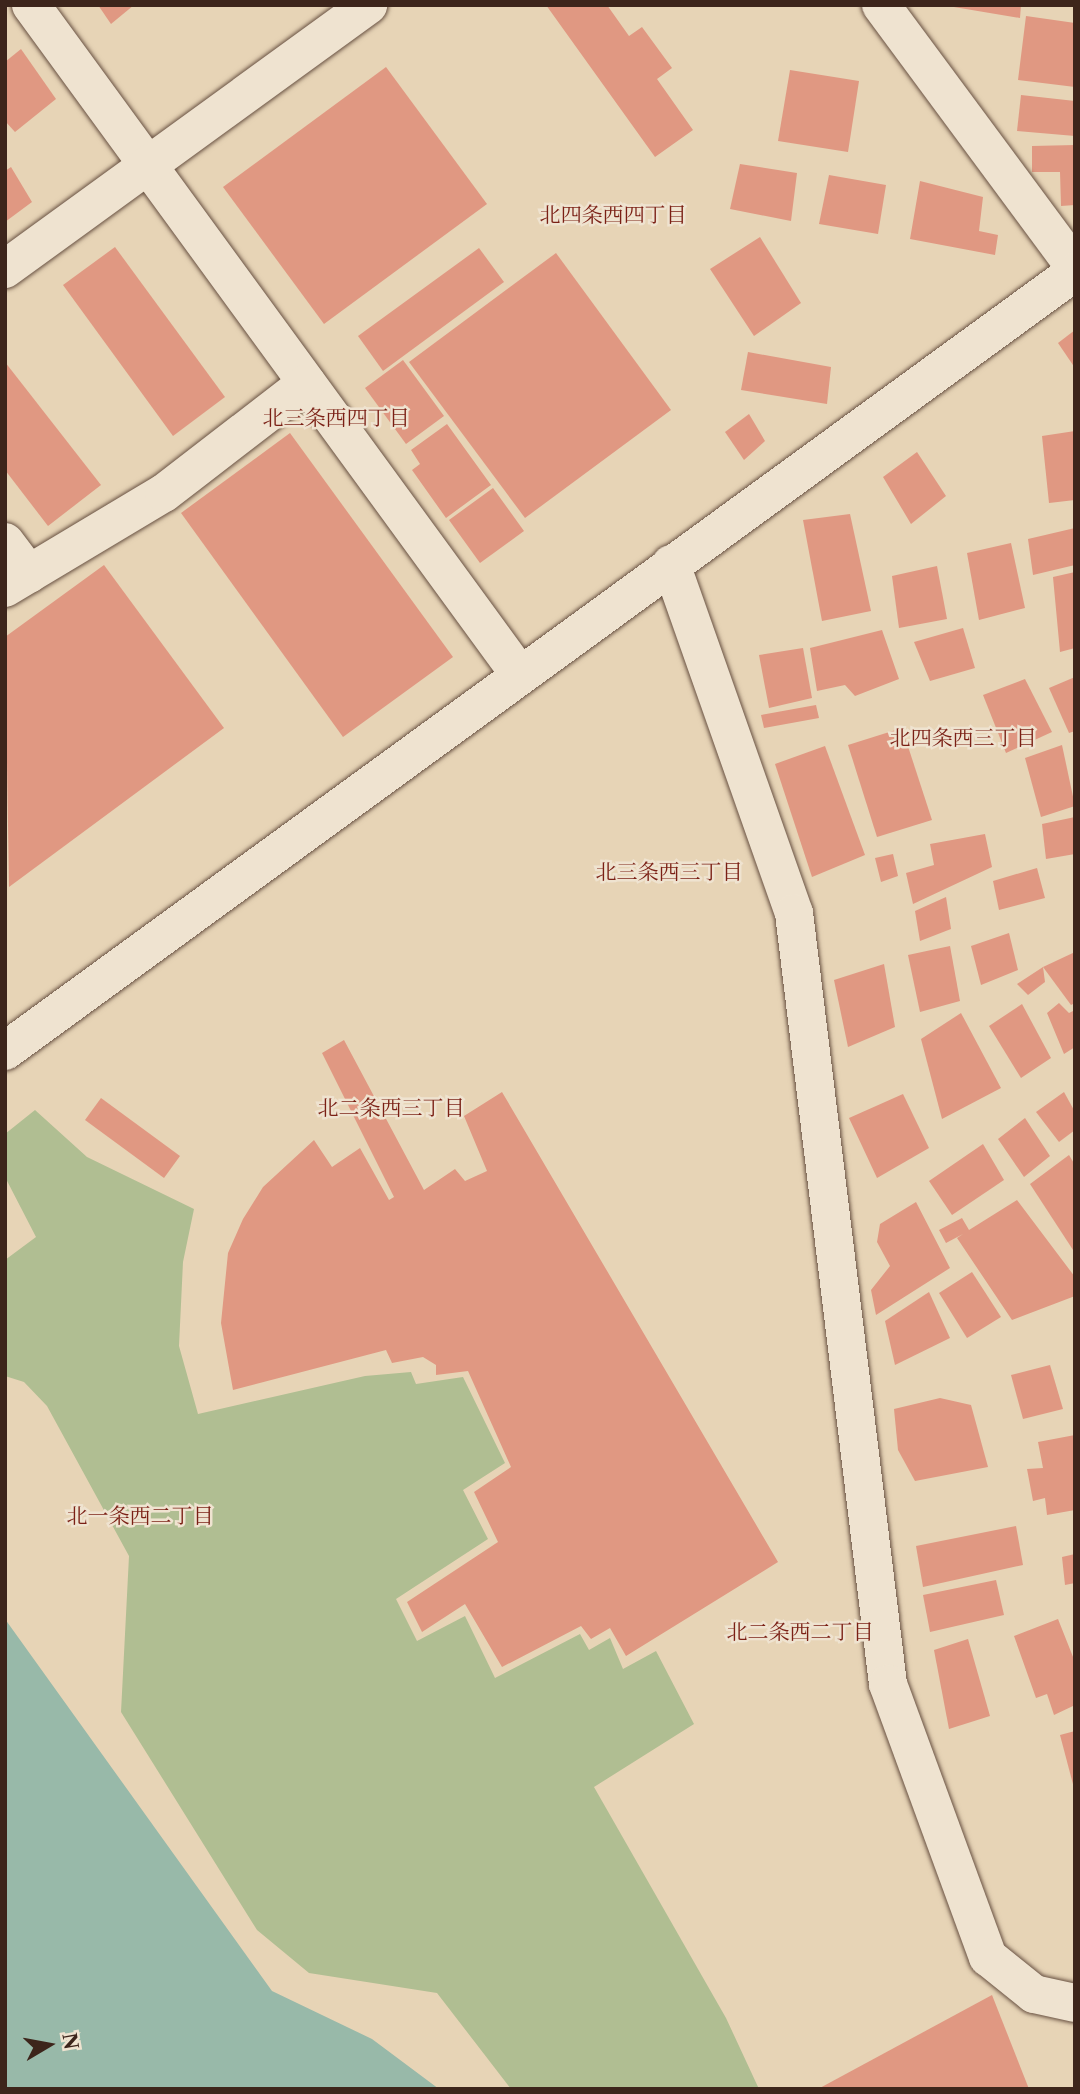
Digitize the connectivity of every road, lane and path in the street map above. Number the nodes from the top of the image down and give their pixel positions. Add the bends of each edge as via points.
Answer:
1 (31, 5) edge
2 (368, 5) edge
3 (881, 5) edge
4 (148, 163) junction
5 (5, 269) edge
6 (1075, 269) edge
7 (307, 383) junction
8 (5, 542) edge
9 (671, 564) junction
10 (17, 581) edge
11 (520, 676) junction
12 (5, 1051) edge
13 (1075, 2003) edge

1 - 4 street
2 - 4 street
3 - 6 street
4 - 5 street
4 - 7 street
6 - 9 street
7 - 10 street via 164,493
7 - 11 street
8 - 10 street
9 - 11 street
9 - 13 street via 794,913 888,1684 988,1957 1034,1994
11 - 12 street

